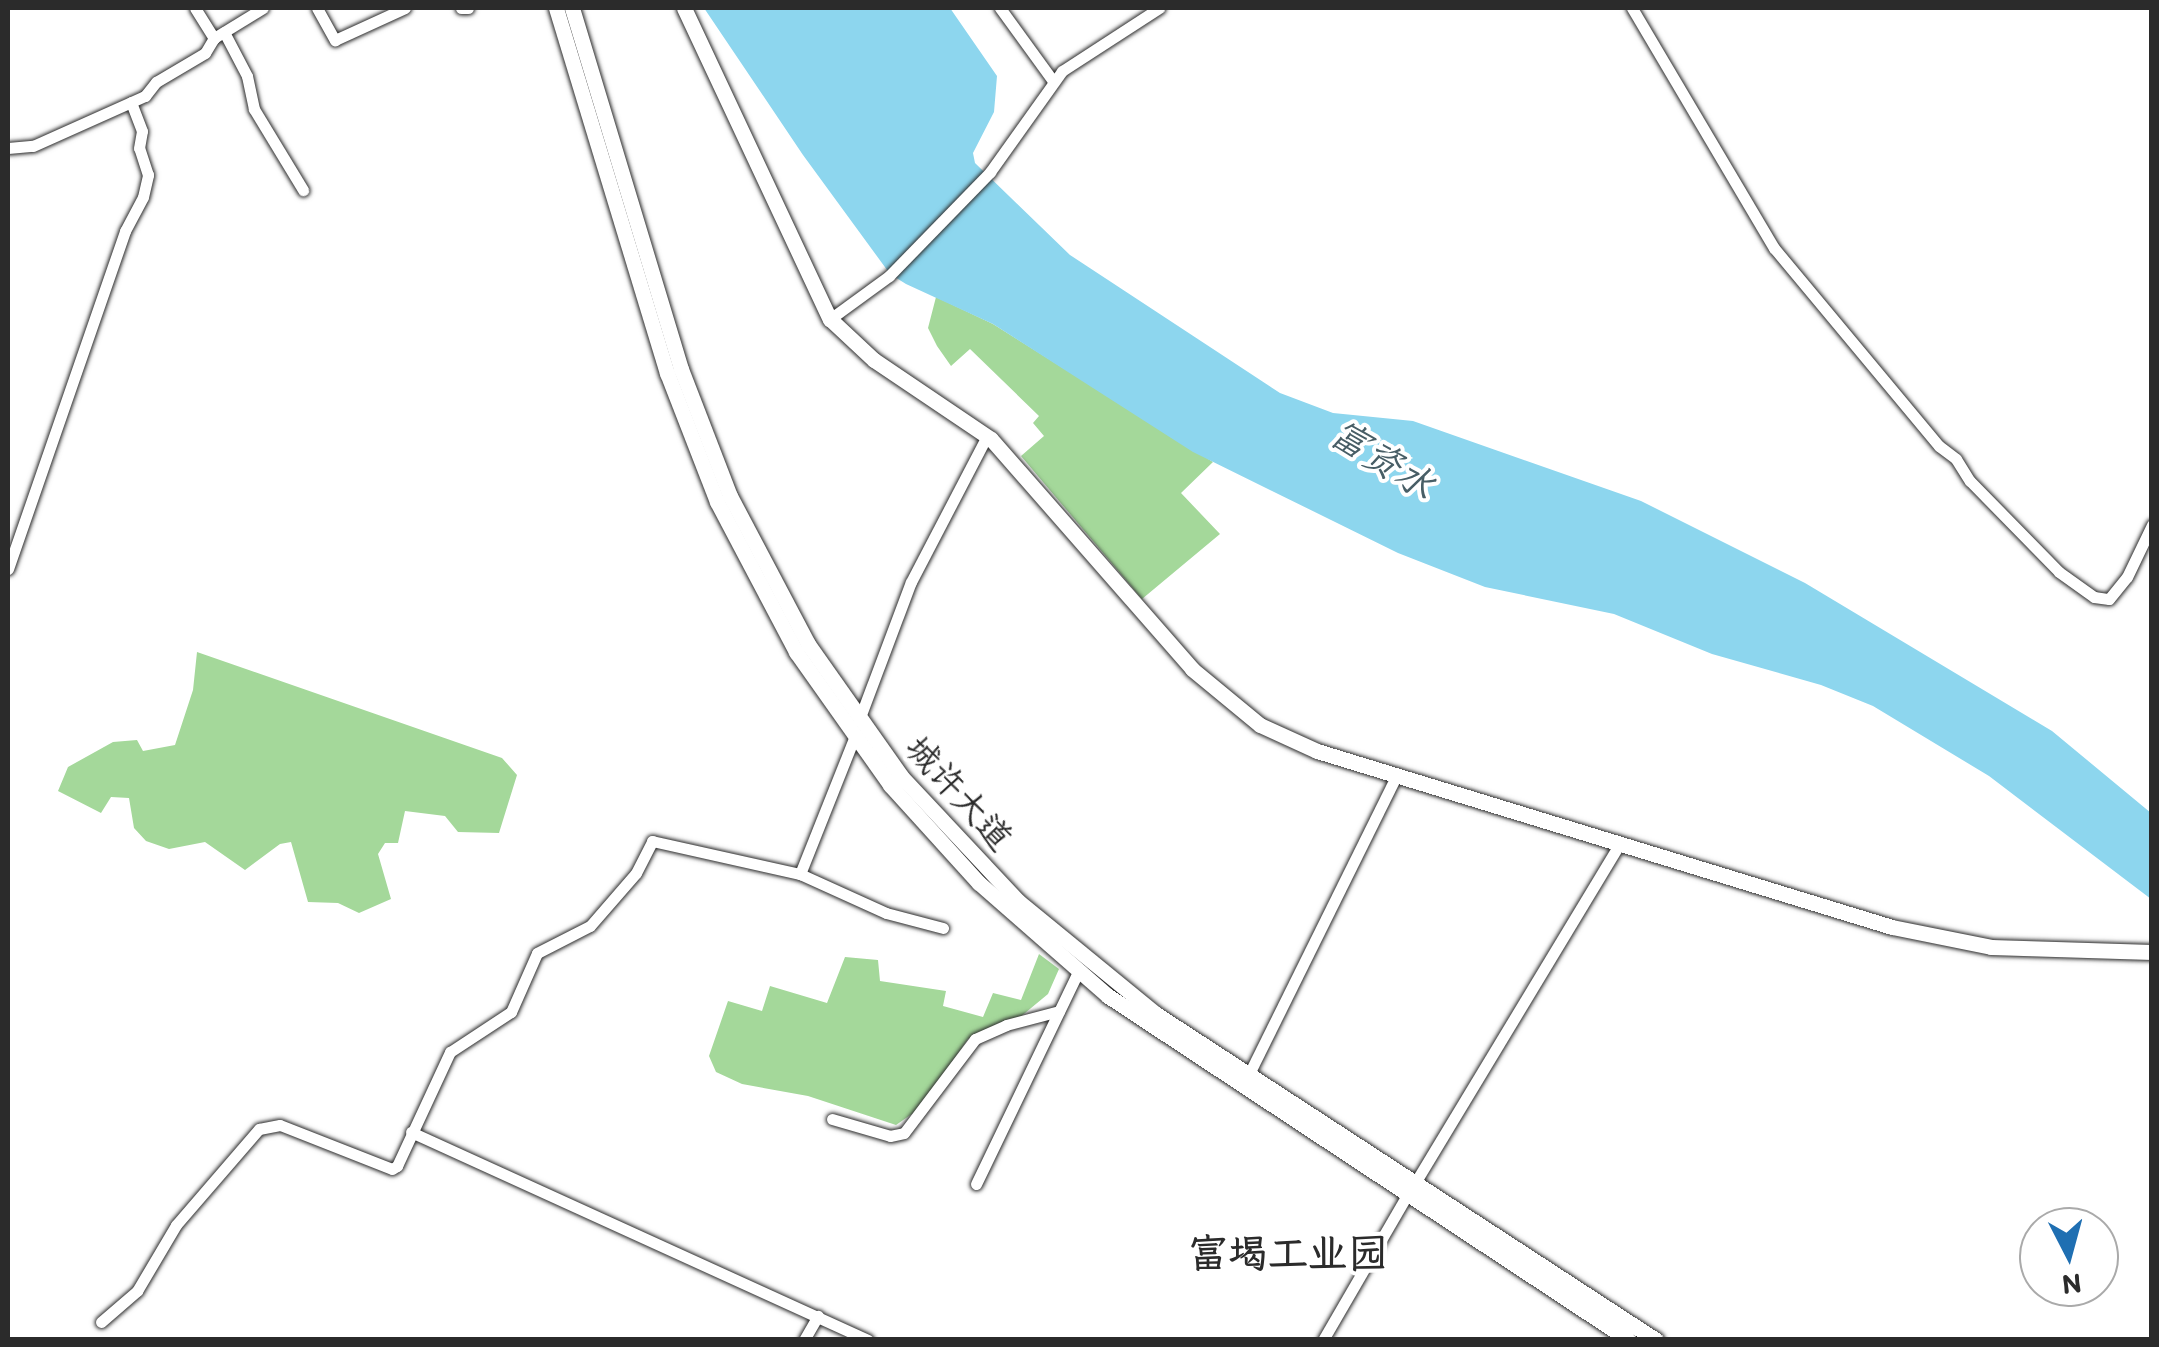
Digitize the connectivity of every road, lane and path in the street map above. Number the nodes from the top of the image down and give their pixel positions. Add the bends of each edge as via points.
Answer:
1 (195, 8) edge
2 (263, 8) edge
3 (317, 8) edge
4 (405, 8) edge
5 (556, 8) edge
6 (572, 8) edge
7 (684, 8) edge
8 (1000, 8) edge
9 (1159, 8) edge
10 (1632, 8) edge
11 (219, 35) junction
12 (1053, 80) junction
13 (131, 102) junction
14 (8, 148) edge
15 (303, 190) dead end
16 (830, 319) junction
17 (987, 436) junction
18 (2152, 525) edge
19 (8, 568) edge
20 (858, 720) junction
21 (854, 738) junction
22 (1397, 775) junction
23 (1620, 844) junction
24 (800, 874) junction
25 (943, 928) dead end
26 (2152, 952) edge
27 (1078, 972) junction
28 (1059, 1011) junction
29 (1250, 1074) junction
30 (832, 1119) dead end
31 (411, 1132) junction
32 (976, 1184) dead end
33 (1411, 1189) junction
34 (818, 1316) junction
35 (102, 1322) dead end
36 (804, 1340) edge
37 (868, 1340) edge
38 (1323, 1340) edge
39 (1629, 1340) edge
40 (1656, 1340) edge

1 - 11 street
2 - 11 street
3 - 4 street via 334,40
5 - 21 main road, 城许大道 via 652,326 702,466 777,621
6 - 20 main road, 城许大道 via 715,461 767,573
7 - 16 main road
8 - 12 street
9 - 12 street
10 - 18 street via 1774,248 1939,446 2059,572 2094,597 2109,598 2128,577
11 - 13 street via 205,54
11 - 15 street via 247,76 254,109
12 - 16 street via 990,172 889,276
13 - 14 street via 33,146
13 - 19 street via 148,175 144,198 124,231
16 - 17 main road via 874,360
17 - 20 street via 911,582
17 - 22 main road via 1229,703 1297,744
20 - 29 main road, 城许大道 via 930,811 1038,918 1156,1014
21 - 24 street
21 - 27 main road, 城许大道 via 948,852
22 - 23 main road
22 - 29 street
23 - 26 main road via 1931,936 2011,949
23 - 33 street
24 - 25 street via 886,913
24 - 31 street via 652,841 636,873 590,926 537,953 510,1012 450,1052
27 - 28 street
27 - 33 main road, 城许大道 via 1148,1026
28 - 30 street via 974,1039 904,1133 890,1136
28 - 32 street
29 - 33 main road, 城许大道
31 - 34 street
31 - 35 street via 392,1169 280,1125 258,1129 176,1225 137,1291
33 - 38 street
33 - 39 main road, 城许大道
33 - 40 main road, 城许大道
34 - 36 street
34 - 37 street

